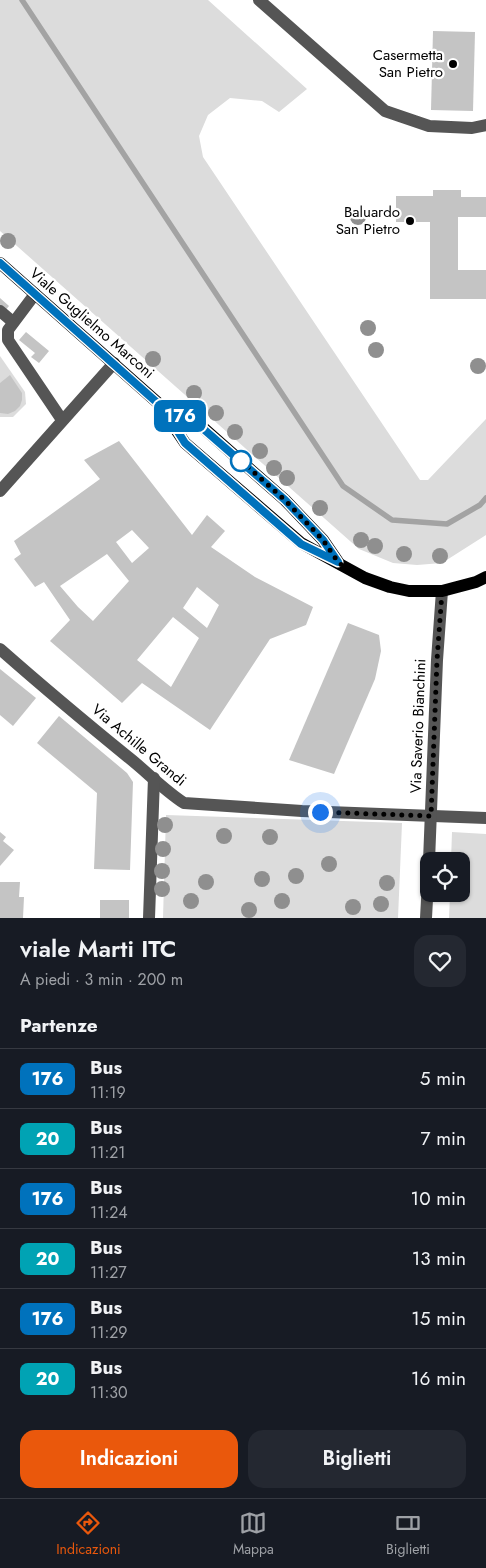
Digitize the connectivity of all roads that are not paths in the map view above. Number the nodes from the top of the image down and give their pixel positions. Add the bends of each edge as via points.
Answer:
1 (259, 0) edge
2 (486, 125) edge
3 (0, 263) edge
4 (35, 294) junction
5 (0, 311) edge
6 (13, 322) junction
7 (114, 363) junction
8 (162, 407) junction
9 (62, 420) junction
10 (0, 491) edge
11 (338, 562) junction
12 (486, 577) edge
13 (442, 592) junction
14 (0, 649) edge
15 (154, 778) junction
16 (431, 816) junction
17 (486, 818) edge
18 (429, 852) edge
19 (427, 902) edge
20 (149, 918) edge
21 (426, 918) edge

1 - 2 street via 385,111 428,126 472,128
3 - 4 main road, Viale Guglielmo Marconi
4 - 6 street
4 - 7 main road, Viale Guglielmo Marconi
5 - 6 street
6 - 9 street via 8,330 8,340
7 - 8 main road, Viale Guglielmo Marconi
7 - 9 street
8 - 11 main road, Viale Guglielmo Marconi via 200,426 285,500 323,540
8 - 11 main road, Viale Guglielmo Marconi via 185,443 301,544
9 - 10 street
11 - 13 main road, Viale Guglielmo Marconi via 365,578 390,587
12 - 13 main road, Viale Guglielmo Marconi
13 - 16 street, Via Saverio Bianchini
14 - 15 street, Via Achille Grandi
15 - 16 street, Via Achille Grandi via 184,803
15 - 20 street
16 - 17 street, Via Achille Grandi
16 - 18 street, Via Saverio Bianchini
19 - 21 street, Via Saverio Bianchini

